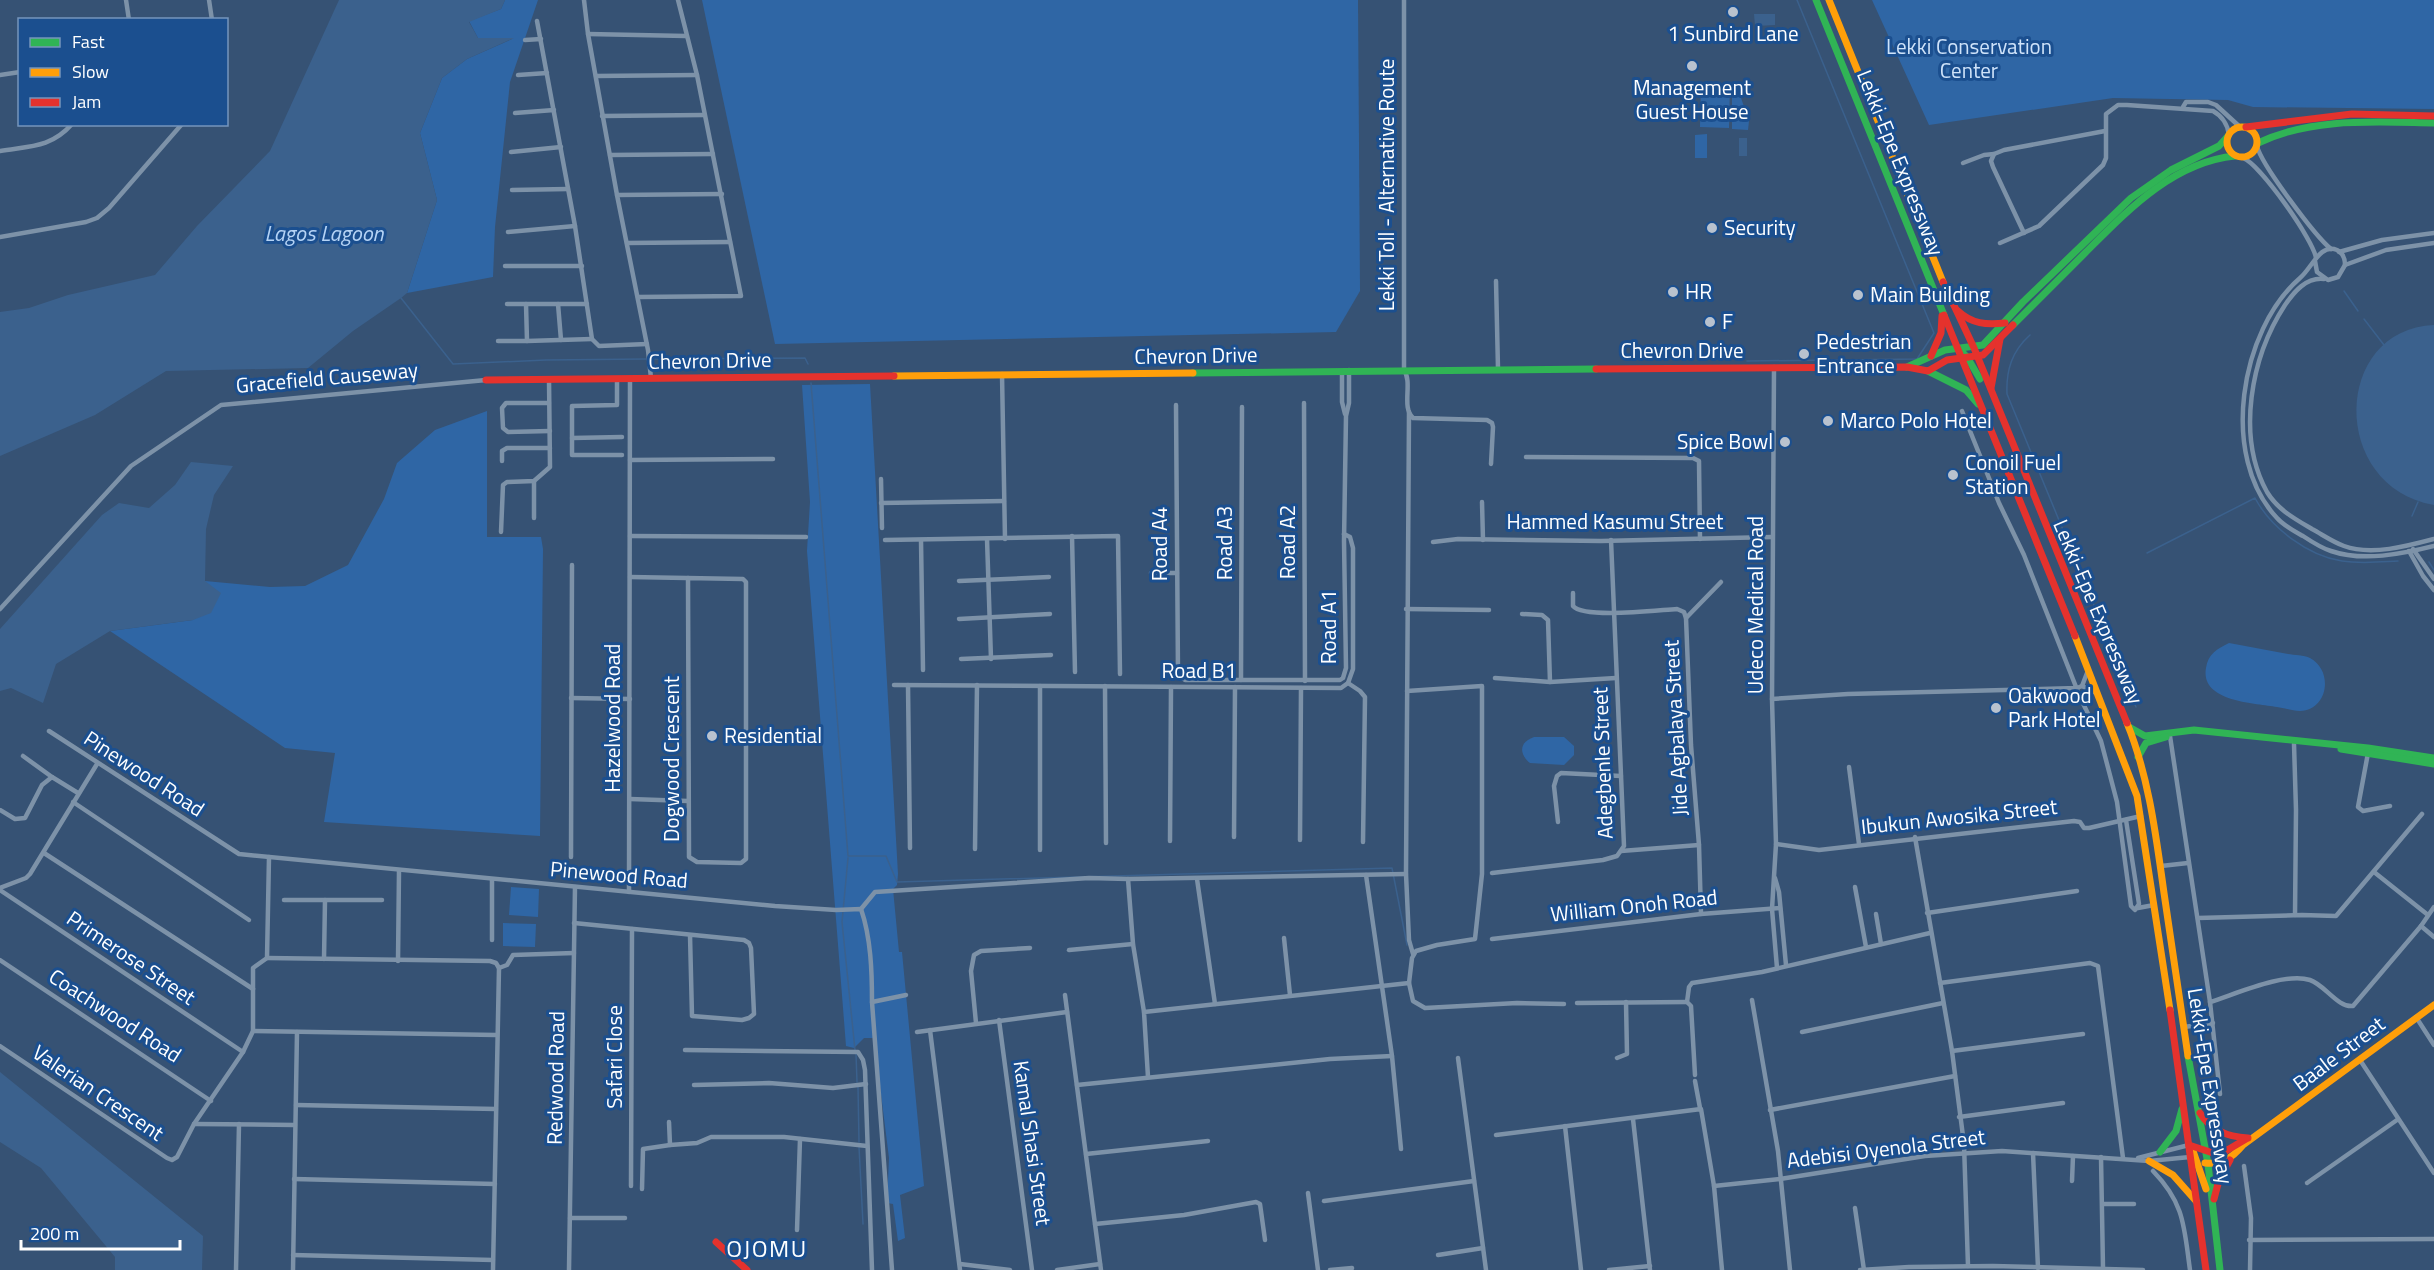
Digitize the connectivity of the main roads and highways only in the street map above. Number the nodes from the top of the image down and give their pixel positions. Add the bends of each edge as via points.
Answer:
1 (1816, 0) edge
2 (1829, 0) edge
3 (2434, 116) edge
4 (2434, 123) edge
5 (2243, 127) junction
6 (2228, 135) junction
7 (2258, 144) junction
8 (2235, 156) junction
9 (1924, 266) junction
10 (1951, 302) junction
11 (1942, 310) junction
12 (2005, 323) junction
13 (2000, 339) junction
14 (1965, 351) junction
15 (1931, 356) junction
16 (1976, 357) junction
17 (1907, 367) junction
18 (1928, 371) junction
19 (486, 380) road end
20 (1992, 396) junction
21 (1985, 411) junction
22 (2021, 468) junction
23 (2128, 726) junction
24 (2138, 756) junction
25 (2434, 758) edge
26 (2434, 764) edge
27 (2434, 1005) edge
28 (2171, 1023) junction
29 (2193, 1090) junction
30 (2182, 1095) junction
31 (2264, 1131) junction
32 (2248, 1138) junction
33 (2189, 1145) junction
34 (2203, 1151) junction
35 (2160, 1152) road end
36 (2190, 1156) junction
37 (2230, 1160) junction
38 (2149, 1161) road end
39 (2198, 1161) junction
40 (2208, 1164) junction
41 (2199, 1207) junction
42 (2214, 1225) junction
43 (716, 1242) dead end
44 (2218, 1259) junction
45 (747, 1270) edge
46 (2205, 1270) edge
47 (2220, 1270) edge

1 - 9 main road, Lekki-Epe Expressway
2 - 10 main road, Lekki-Epe Expressway
3 - 5 main road via 2352,114
4 - 7 main road via 2351,122 2282,133
5 - 6 main road
5 - 7 main road via 2254,133
6 - 8 main road via 2228,149
6 - 12 main road via 2219,146 2171,170 2131,198
7 - 8 main road via 2253,153 2243,158
8 - 13 main road via 2201,164 2145,198 2120,218
9 - 11 main road, Lekki-Epe Expressway
9 - 14 main road via 1931,272
10 - 12 main road via 1974,323
10 - 14 main road, Lekki-Epe Expressway
11 - 14 main road, Lekki-Epe Expressway
11 - 15 main road via 1941,333
12 - 14 main road via 1983,345
13 - 16 main road
13 - 20 main road
14 - 15 main road, Chevron Drive via 1945,350
14 - 16 main road
14 - 18 main road
14 - 21 main road, Lekki-Epe Expressway
14 - 22 main road via 2011,456
15 - 17 main road, Chevron Drive
16 - 20 main road, Lekki-Epe Expressway
17 - 18 main road, Chevron Drive
17 - 19 main road, Chevron Drive
18 - 21 main road, Chevron Drive via 1966,390
20 - 22 main road, Lekki-Epe Expressway
21 - 28 main road, Lekki-Epe Expressway via 2126,765 2141,816
22 - 23 main road, Lekki-Epe Expressway
23 - 24 main road, Lekki-Epe Expressway
23 - 25 main road via 2145,736 2194,730
24 - 26 main road via 2146,743 2196,733
24 - 29 main road, Lekki-Epe Expressway via 2161,866
27 - 31 main road, Baale Street
28 - 30 main road, Lekki-Epe Expressway
28 - 34 main road via 2195,1141
29 - 32 main road via 2209,1125 2230,1137
29 - 34 main road, Lekki-Epe Expressway
30 - 33 main road, Lekki-Epe Expressway
30 - 35 main road via 2180,1120
31 - 32 main road
31 - 37 main road
32 - 34 main road via 2219,1155
33 - 34 main road
33 - 36 main road, Lekki-Epe Expressway
33 - 39 main road
34 - 40 main road
36 - 39 main road
36 - 41 main road, Lekki-Epe Expressway
37 - 40 main road
37 - 42 main road via 2214,1197
38 - 41 main road via 2182,1183
39 - 40 main road
39 - 44 main road
40 - 42 main road, Lekki-Epe Expressway
41 - 46 main road, Lekki-Epe Expressway
42 - 44 main road, Lekki-Epe Expressway
43 - 45 main road
44 - 47 main road, Lekki-Epe Expressway

